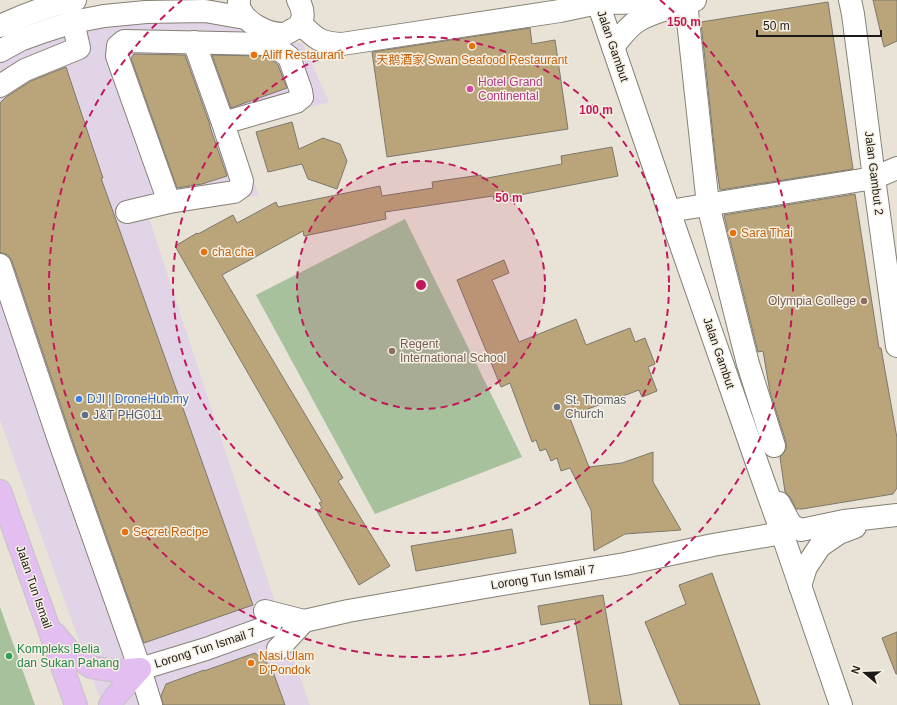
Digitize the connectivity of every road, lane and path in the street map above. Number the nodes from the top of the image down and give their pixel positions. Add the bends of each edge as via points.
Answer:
1 (75, 0) edge
2 (298, 0) edge
3 (850, 0) edge
4 (597, 1) edge
5 (690, 1) edge
6 (242, 9) edge
7 (73, 22) junction
8 (301, 24) junction
9 (0, 26) edge
10 (267, 38) junction
11 (194, 42) junction
12 (613, 47) junction
13 (0, 51) edge
14 (0, 86) edge
15 (223, 123) junction
16 (897, 168) edge
17 (874, 178) junction
18 (169, 202) junction
19 (708, 205) junction
20 (669, 211) junction
21 (127, 212) dead end
22 (0, 265) edge
23 (897, 346) edge
24 (748, 364) junction
25 (725, 371) junction
26 (766, 420) junction
27 (744, 427) junction
28 (774, 446) dead end
29 (758, 466) junction
30 (1, 494) edge
31 (892, 516) edge
32 (782, 533) junction
33 (800, 586) junction
34 (304, 621) junction
35 (46, 622) junction
36 (278, 649) dead end
37 (140, 669) junction
38 (76, 705) edge
39 (110, 705) edge
40 (151, 705) edge
41 (842, 705) edge

1 - 9 street via 26,14
2 - 8 street via 302,6
3 - 17 street, Jalan Gambut 2
4 - 5 street
4 - 8 street via 560,11 342,44 328,43 314,37
4 - 12 street, Jalan Gambut
5 - 12 street via 639,20 628,28
5 - 19 street
6 - 7 street via 146,12
6 - 10 street via 264,30
7 - 13 street via 20,40
7 - 14 street via 79,48 25,70
8 - 10 street via 285,34 276,33
10 - 11 street
10 - 15 street via 289,57 302,96 296,102
11 - 15 street
11 - 18 street via 124,41 118,46 117,56
12 - 20 street, Jalan Gambut
15 - 18 street via 242,180 241,187 234,192
16 - 17 street
17 - 19 street
17 - 23 street, Jalan Gambut 2
18 - 21 street
19 - 20 street
19 - 24 street
20 - 25 street, Jalan Gambut
22 - 37 street
24 - 25 street
24 - 26 street
25 - 27 street, Jalan Gambut
26 - 27 street
26 - 28 street
27 - 29 street, Jalan Gambut
29 - 31 street via 791,525 801,530 844,521
29 - 32 street, Jalan Gambut
30 - 35 main road, Jalan Tun Ismail
31 - 33 street via 839,533 820,546 806,567
32 - 33 street, Jalan Gambut
32 - 34 street, Lorong Tun Ismail 7 via 625,564 476,588
33 - 41 street, Jalan Gambut
34 - 36 street
34 - 37 street, Lorong Tun Ismail 7 via 267,619 206,649
35 - 37 main road via 70,652 91,666 115,672
35 - 38 main road, Jalan Tun Ismail
37 - 39 main road
37 - 40 street

